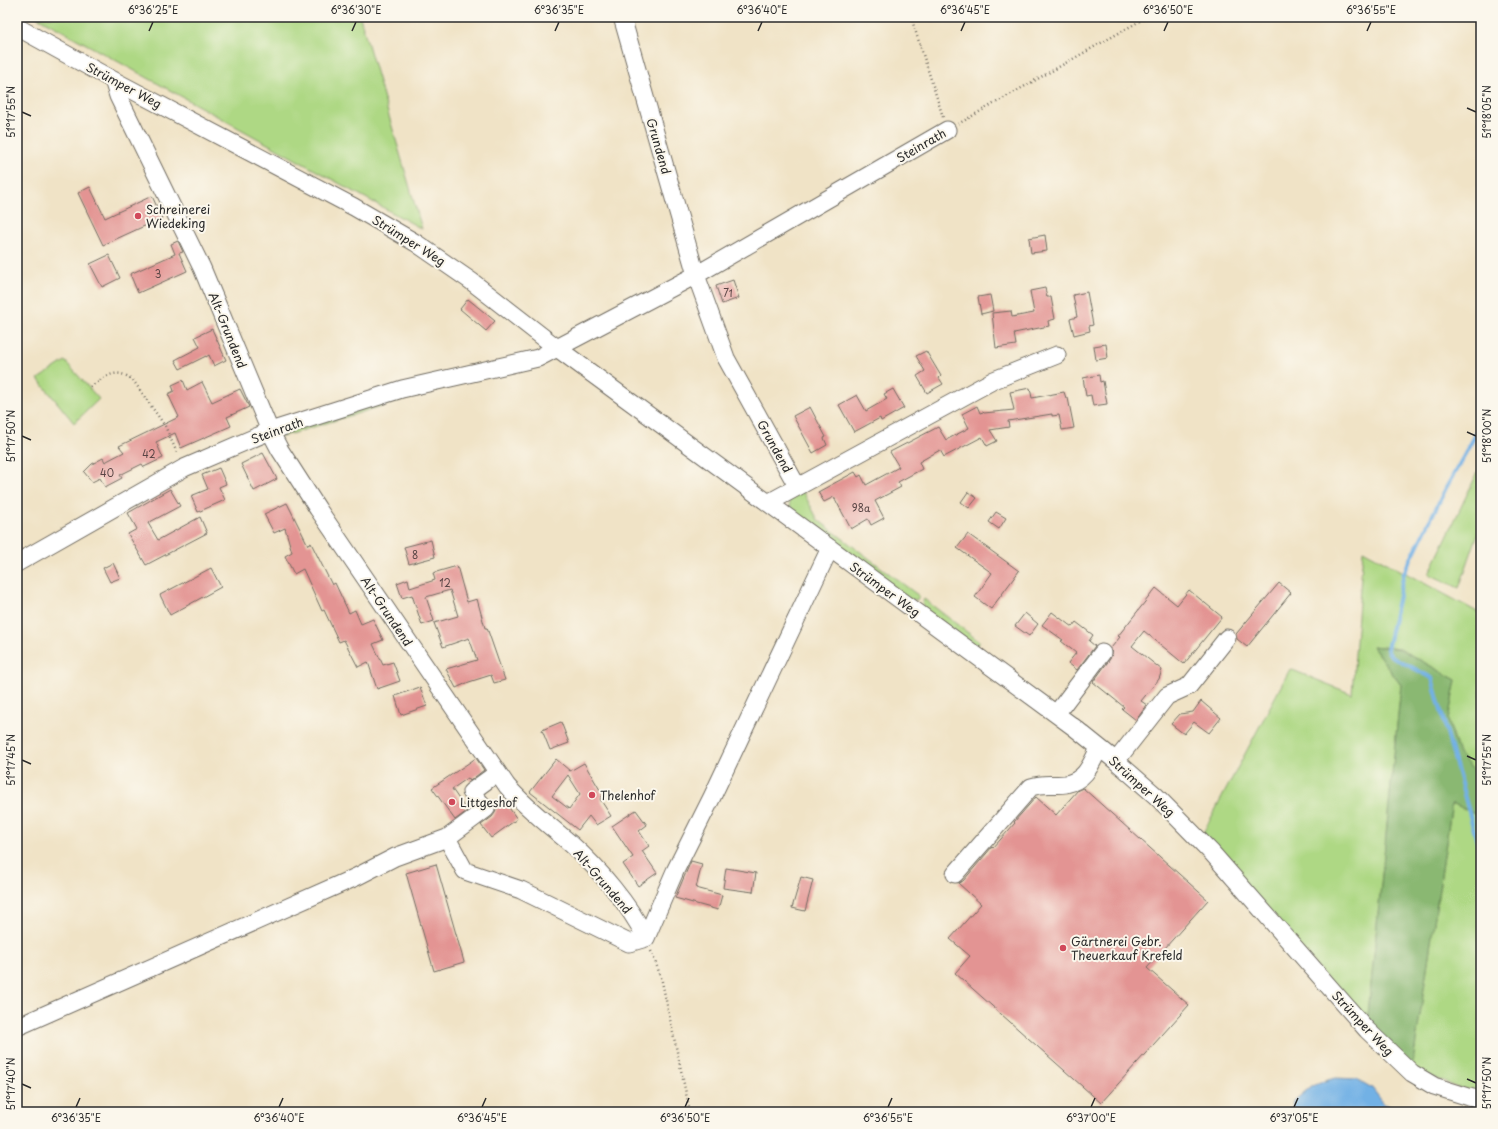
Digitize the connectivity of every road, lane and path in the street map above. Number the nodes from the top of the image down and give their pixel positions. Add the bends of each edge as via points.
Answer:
1 (622, 17) edge
2 (911, 17) edge
3 (1147, 17) edge
4 (17, 27) edge
5 (113, 80) junction
6 (947, 130) junction
7 (696, 274) junction
8 (558, 348) junction
9 (1056, 355) dead end
10 (90, 387) dead end
11 (270, 431) junction
12 (184, 468) junction
13 (797, 486) junction
14 (768, 503) junction
15 (830, 548) junction
16 (17, 563) edge
17 (1227, 638) dead end
18 (1102, 653) dead end
19 (1056, 714) junction
20 (1099, 748) junction
21 (1116, 761) junction
22 (497, 773) junction
23 (447, 838) junction
24 (955, 874) dead end
25 (646, 938) junction
26 (17, 1027) edge
27 (1481, 1100) edge
28 (690, 1112) edge

1 - 7 street, Grundend
2 - 6 path
3 - 6 path, Steinrath
4 - 5 street, Strümper Weg
5 - 8 street, Strümper Weg via 416,243 472,281
5 - 11 street, Alt-Grundend via 118,96 202,268
6 - 7 street, Steinrath
7 - 8 street
7 - 13 street, Grundend via 726,358
8 - 11 street, Steinrath via 538,358 402,389
8 - 14 street, Strümper Weg
9 - 13 street via 994,380
10 - 12 path via 106,376 120,373 133,380 165,426
11 - 12 street, Steinrath
11 - 22 street, Alt-Grundend via 318,508
12 - 16 street, Steinrath
13 - 14 street
14 - 15 street, Strümper Weg
15 - 19 street, Strümper Weg
15 - 25 street via 675,871
17 - 21 street via 1189,686 1167,696
18 - 19 street
19 - 20 street, Strümper Weg
20 - 21 street, Strümper Weg
20 - 24 street via 1083,777 1066,784 1041,783 1031,787
21 - 27 street, Strümper Weg via 1156,796 1212,853 1367,1030 1412,1073 1434,1086
22 - 23 street via 472,792 486,809
22 - 25 street, Alt-Grundend via 516,797 592,865 634,917
23 - 25 street via 465,871 521,890 629,943
23 - 26 street via 395,857 349,880
25 - 28 path via 661,977

